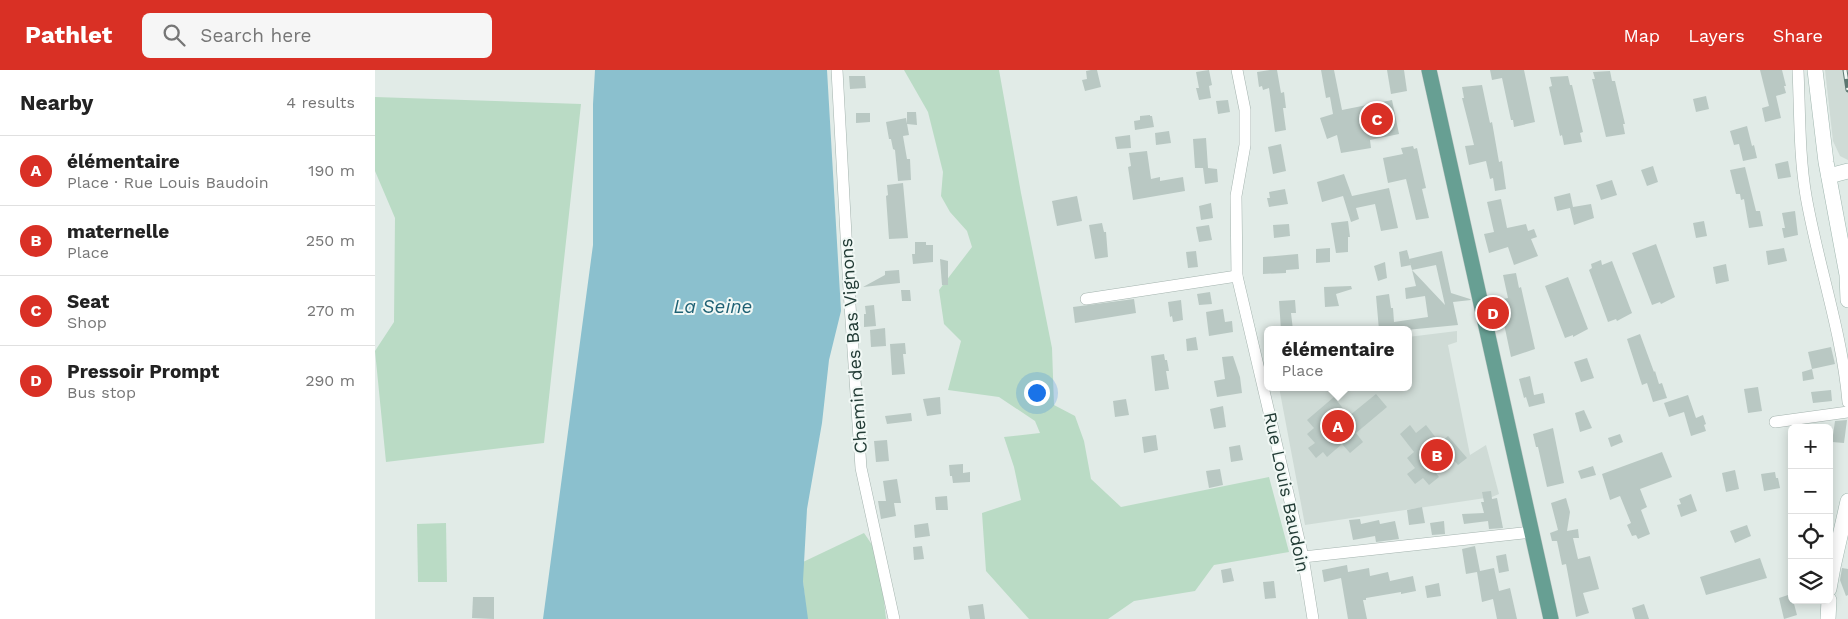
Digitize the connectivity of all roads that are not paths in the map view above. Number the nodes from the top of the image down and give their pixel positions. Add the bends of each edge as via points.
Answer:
1 (837, 70) edge
2 (1237, 70) edge
3 (1429, 70) edge
4 (1798, 70) edge
5 (1815, 70) edge
6 (1848, 171) edge
7 (1829, 176) junction
8 (1237, 276) junction
9 (1086, 299) dead end
10 (1848, 300) edge
11 (1264, 391) edge
12 (1264, 391) edge
13 (1848, 402) edge
14 (1848, 412) edge
15 (1775, 422) dead end
16 (1848, 501) edge
17 (1532, 532) junction
18 (1303, 557) junction
19 (1833, 566) edge
20 (1829, 604) edge
21 (894, 619) edge
22 (1313, 619) edge
23 (1551, 619) edge
24 (1828, 619) edge

1 - 21 street, Chemin des Bas Vignons via 861,468
2 - 8 street, Rue Louis Baudoin via 1245,128 1236,196
3 - 17 main road
4 - 13 street via 1805,193 1842,355
5 - 7 street
6 - 7 street
7 - 10 street via 1847,275
8 - 9 street
8 - 12 street, Rue Louis Baudoin
11 - 18 street, Rue Louis Baudoin
14 - 15 street
16 - 19 street
17 - 18 street
17 - 23 main road
18 - 22 street, Rue Louis Baudoin
20 - 24 street

